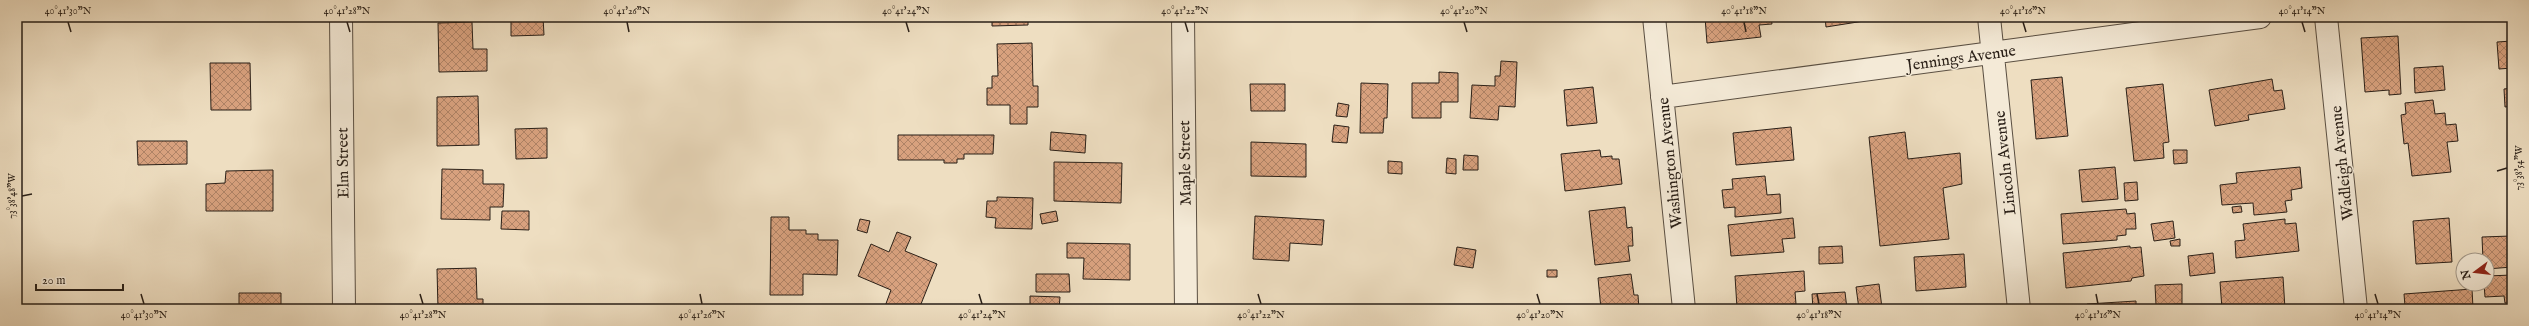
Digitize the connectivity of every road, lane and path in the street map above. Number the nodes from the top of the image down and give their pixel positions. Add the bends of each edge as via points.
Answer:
1 (340, 17) edge
2 (1183, 17) edge
3 (1654, 17) edge
4 (1989, 17) edge
5 (2260, 17) edge
6 (2326, 17) edge
7 (1992, 52) junction
8 (1662, 97) junction
9 (344, 309) edge
10 (1186, 309) edge
11 (1684, 309) edge
12 (2019, 309) edge
13 (2356, 309) edge

1 - 9 street, Elm Street
2 - 10 street, Maple Street
3 - 8 street, Washington Avenue
4 - 7 street, Lincoln Avenue
5 - 7 street, Jennings Avenue
6 - 13 street, Wadleigh Avenue
7 - 8 street, Jennings Avenue
7 - 12 street, Lincoln Avenue
8 - 11 street, Washington Avenue

